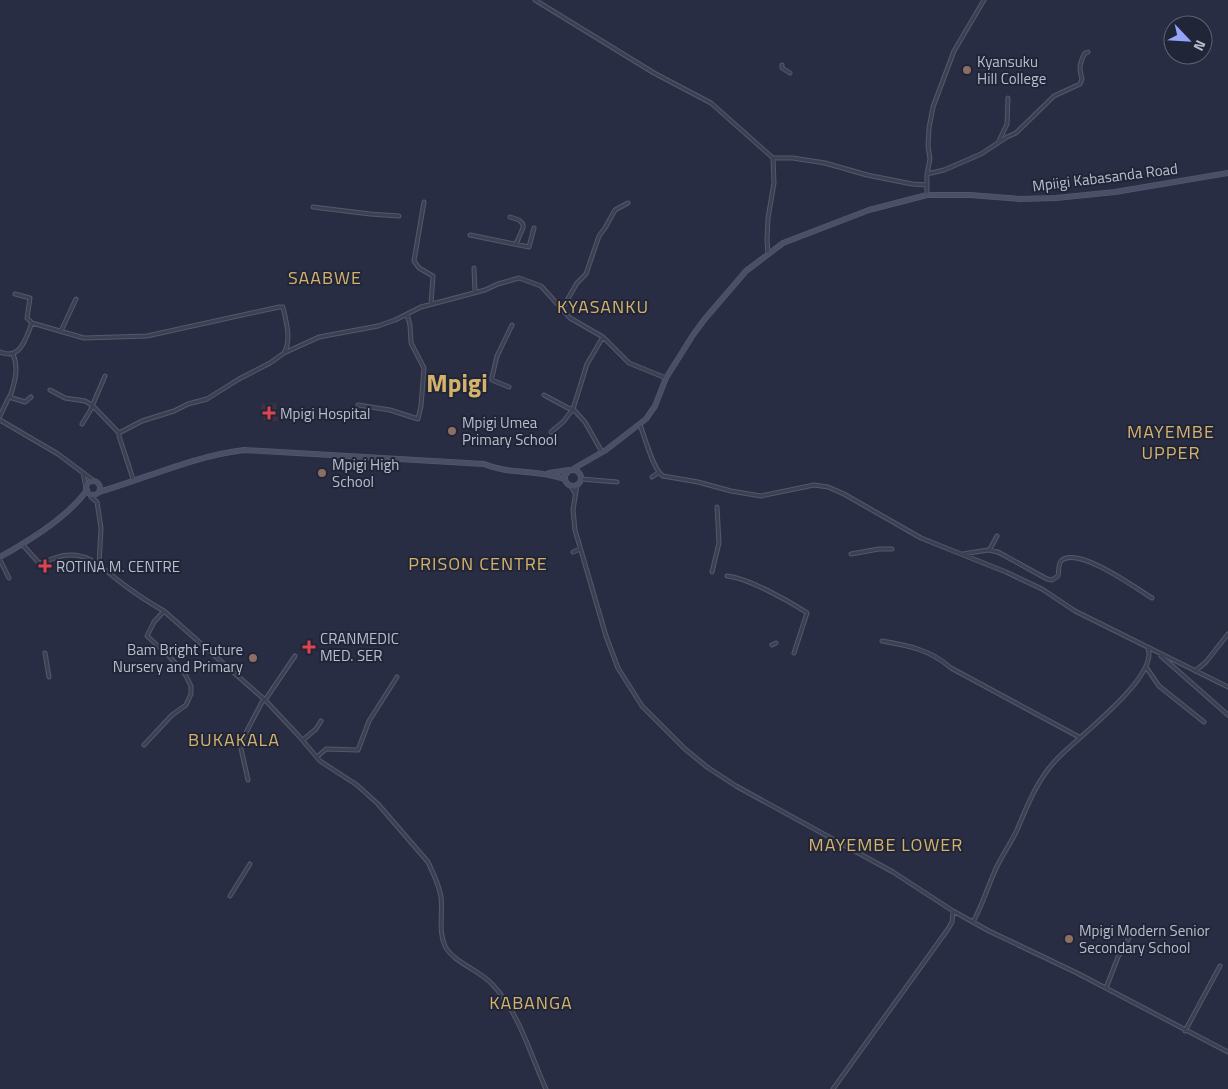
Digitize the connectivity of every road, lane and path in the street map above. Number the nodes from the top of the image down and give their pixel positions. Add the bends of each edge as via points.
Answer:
1 (535, 0) edge
2 (984, 0) edge
3 (1088, 52) dead end
4 (782, 64) dead end
5 (790, 73) dead end
6 (1008, 98) dead end
7 (999, 142) junction
8 (773, 158) junction
9 (1228, 173) edge
10 (927, 174) junction
11 (927, 185) junction
12 (927, 195) junction
13 (424, 202) dead end
14 (628, 204) dead end
15 (313, 207) dead end
16 (399, 216) dead end
17 (510, 217) dead end
18 (534, 228) dead end
19 (470, 235) dead end
20 (516, 244) junction
21 (768, 254) junction
22 (474, 268) dead end
23 (475, 292) junction
24 (15, 294) dead end
25 (76, 299) dead end
26 (431, 304) junction
27 (562, 309) junction
28 (407, 314) junction
29 (32, 323) junction
30 (512, 325) dead end
31 (61, 331) junction
32 (603, 337) junction
33 (0, 352) edge
34 (284, 353) junction
35 (13, 354) junction
36 (105, 376) dead end
37 (666, 378) junction
38 (509, 387) dead end
39 (50, 390) dead end
40 (544, 395) dead end
41 (10, 397) junction
42 (31, 397) dead end
43 (358, 404) dead end
44 (92, 405) junction
45 (573, 409) junction
46 (0, 416) edge
47 (0, 420) edge
48 (82, 424) dead end
49 (640, 424) junction
50 (551, 432) dead end
51 (119, 433) junction
52 (602, 452) junction
53 (586, 462) junction
54 (571, 470) junction
55 (82, 472) junction
56 (658, 473) junction
57 (543, 474) junction
58 (581, 476) junction
59 (652, 477) dead end
60 (133, 479) junction
61 (564, 479) junction
62 (94, 480) junction
63 (618, 482) dead end
64 (100, 484) junction
65 (577, 485) junction
66 (570, 486) junction
67 (86, 488) junction
68 (114, 488) junction
69 (99, 492) junction
70 (576, 494) junction
71 (92, 496) junction
72 (79, 501) junction
73 (717, 507) dead end
74 (997, 536) dead end
75 (22, 544) junction
76 (580, 549) junction
77 (892, 549) dead end
78 (988, 550) junction
79 (572, 552) dead end
80 (851, 554) dead end
81 (962, 554) junction
82 (0, 558) edge
83 (99, 565) junction
84 (712, 572) dead end
85 (726, 576) dead end
86 (9, 578) dead end
87 (1152, 598) dead end
88 (164, 611) junction
89 (1228, 634) edge
90 (882, 641) dead end
91 (1148, 648) junction
92 (45, 653) dead end
93 (794, 653) dead end
94 (1158, 653) junction
95 (295, 656) dead end
96 (1146, 667) junction
97 (1195, 671) junction
98 (49, 677) dead end
99 (396, 677) dead end
100 (1228, 687) edge
101 (265, 700) junction
102 (1228, 715) edge
103 (321, 721) dead end
104 (1204, 722) dead end
105 (1079, 737) junction
106 (303, 740) junction
107 (144, 745) dead end
108 (317, 757) junction
109 (248, 780) dead end
110 (250, 864) dead end
111 (230, 896) dead end
112 (953, 911) junction
113 (972, 922) junction
114 (1134, 929) dead end
115 (1220, 966) dead end
116 (1106, 988) junction
117 (1185, 1031) junction
118 (1228, 1052) edge
119 (546, 1089) edge
120 (833, 1089) edge

1 - 8 street via 654,74 711,103
2 - 10 street via 954,51 933,107
3 - 7 street via 1080,67 1080,84 1054,96 1016,134
4 - 5 street via 782,68
6 - 7 street via 1006,124
7 - 10 street via 981,154
8 - 11 street via 824,163 867,175
8 - 21 street
9 - 12 main road, Mpiigi Kabasanda Road via 1115,192 1056,198
10 - 11 street
11 - 12 street
12 - 21 main road, Mpiigi Kabasanda Road via 828,225 783,243
13 - 26 street via 414,261 419,268 434,276
14 - 27 street via 616,210 599,236 586,274
15 - 16 street
17 - 20 street via 523,224
18 - 20 street via 529,247
19 - 20 street
21 - 37 main road, Mpiigi Kabasanda Road via 746,272 704,320
22 - 23 street
23 - 26 street
23 - 27 street via 519,278 541,286
24 - 29 street via 30,298 27,318
25 - 31 street
26 - 28 street
27 - 32 street via 573,320
28 - 34 street via 378,326 319,337
28 - 43 street via 411,343 424,368 418,419
29 - 31 street
29 - 35 street via 23,344
30 - 38 street via 497,356 492,377 492,380
31 - 34 street via 90,338 147,336 283,307 288,338
32 - 37 street via 630,364
32 - 45 street via 587,364
33 - 35 street
34 - 51 street via 207,400 142,420
35 - 41 street via 17,363 16,378
36 - 44 street
37 - 49 main road, Mpiigi Kabasanda Road via 655,406
39 - 44 street
40 - 45 street
41 - 42 street via 25,402
41 - 46 street
44 - 48 street
44 - 51 street
45 - 50 street
45 - 52 street via 585,422
47 - 55 street
49 - 52 main road, Mpiigi Kabasanda Road
49 - 56 street
51 - 60 street
52 - 53 main road, Mpiigi Kabasanda Road
53 - 54 main road, Mpiigi Kabasanda Road
53 - 58 main road, Mpiigi Kabasanda Road
54 - 57 main road, Mpiigi Kabasanda Road
54 - 58 main road
54 - 61 main road
55 - 62 street
55 - 67 street
56 - 59 street
56 - 81 street via 668,478 761,496 814,485 828,487 921,538
57 - 60 main road, Mpiigi Kabasanda Road via 495,469 484,464 244,450
57 - 61 main road, Mpiigi Kabasanda Road
58 - 63 street
58 - 65 main road
60 - 68 main road, Mpiigi Kabasanda Road
61 - 66 main road
62 - 64 main road
62 - 67 main road
64 - 68 main road
64 - 69 main road
65 - 66 main road
65 - 70 street
66 - 70 street
67 - 71 main road
67 - 72 main road
68 - 69 main road, Mpiigi Kabasanda Road
69 - 71 main road
70 - 76 street via 573,510
71 - 72 main road
71 - 83 street via 97,502 100,520
72 - 75 main road
73 - 84 street via 719,544
74 - 78 street
75 - 82 main road
75 - 83 street via 39,563 72,555 84,556
76 - 79 street
76 - 112 street via 618,668 642,706 661,727 717,774 893,872
77 - 80 street
78 - 81 street
78 - 87 street via 998,552 1047,580 1058,576 1062,560 1089,562
81 - 91 street via 1042,589 1075,612
82 - 86 street
83 - 88 street
85 - 93 street via 737,577 807,613
88 - 101 street
88 - 107 street via 147,636 185,674 191,694 186,705
89 - 97 street
90 - 105 street via 915,647 943,660 951,668
91 - 94 street
91 - 96 street
92 - 98 street
94 - 97 street
94 - 102 street
95 - 101 street
96 - 104 street via 1159,686
96 - 105 street via 1129,692
97 - 100 street
99 - 108 street via 369,721 358,750 326,749
101 - 106 street
101 - 109 street via 240,744
103 - 106 street
105 - 113 street via 1057,758 1036,786
106 - 108 street
108 - 119 street via 378,804 428,862 439,885 441,933 445,946 487,979 500,994 517,1023
110 - 111 street
112 - 113 street
112 - 120 street via 948,929
113 - 116 street
114 - 116 street
115 - 117 street
116 - 117 street
117 - 118 street

